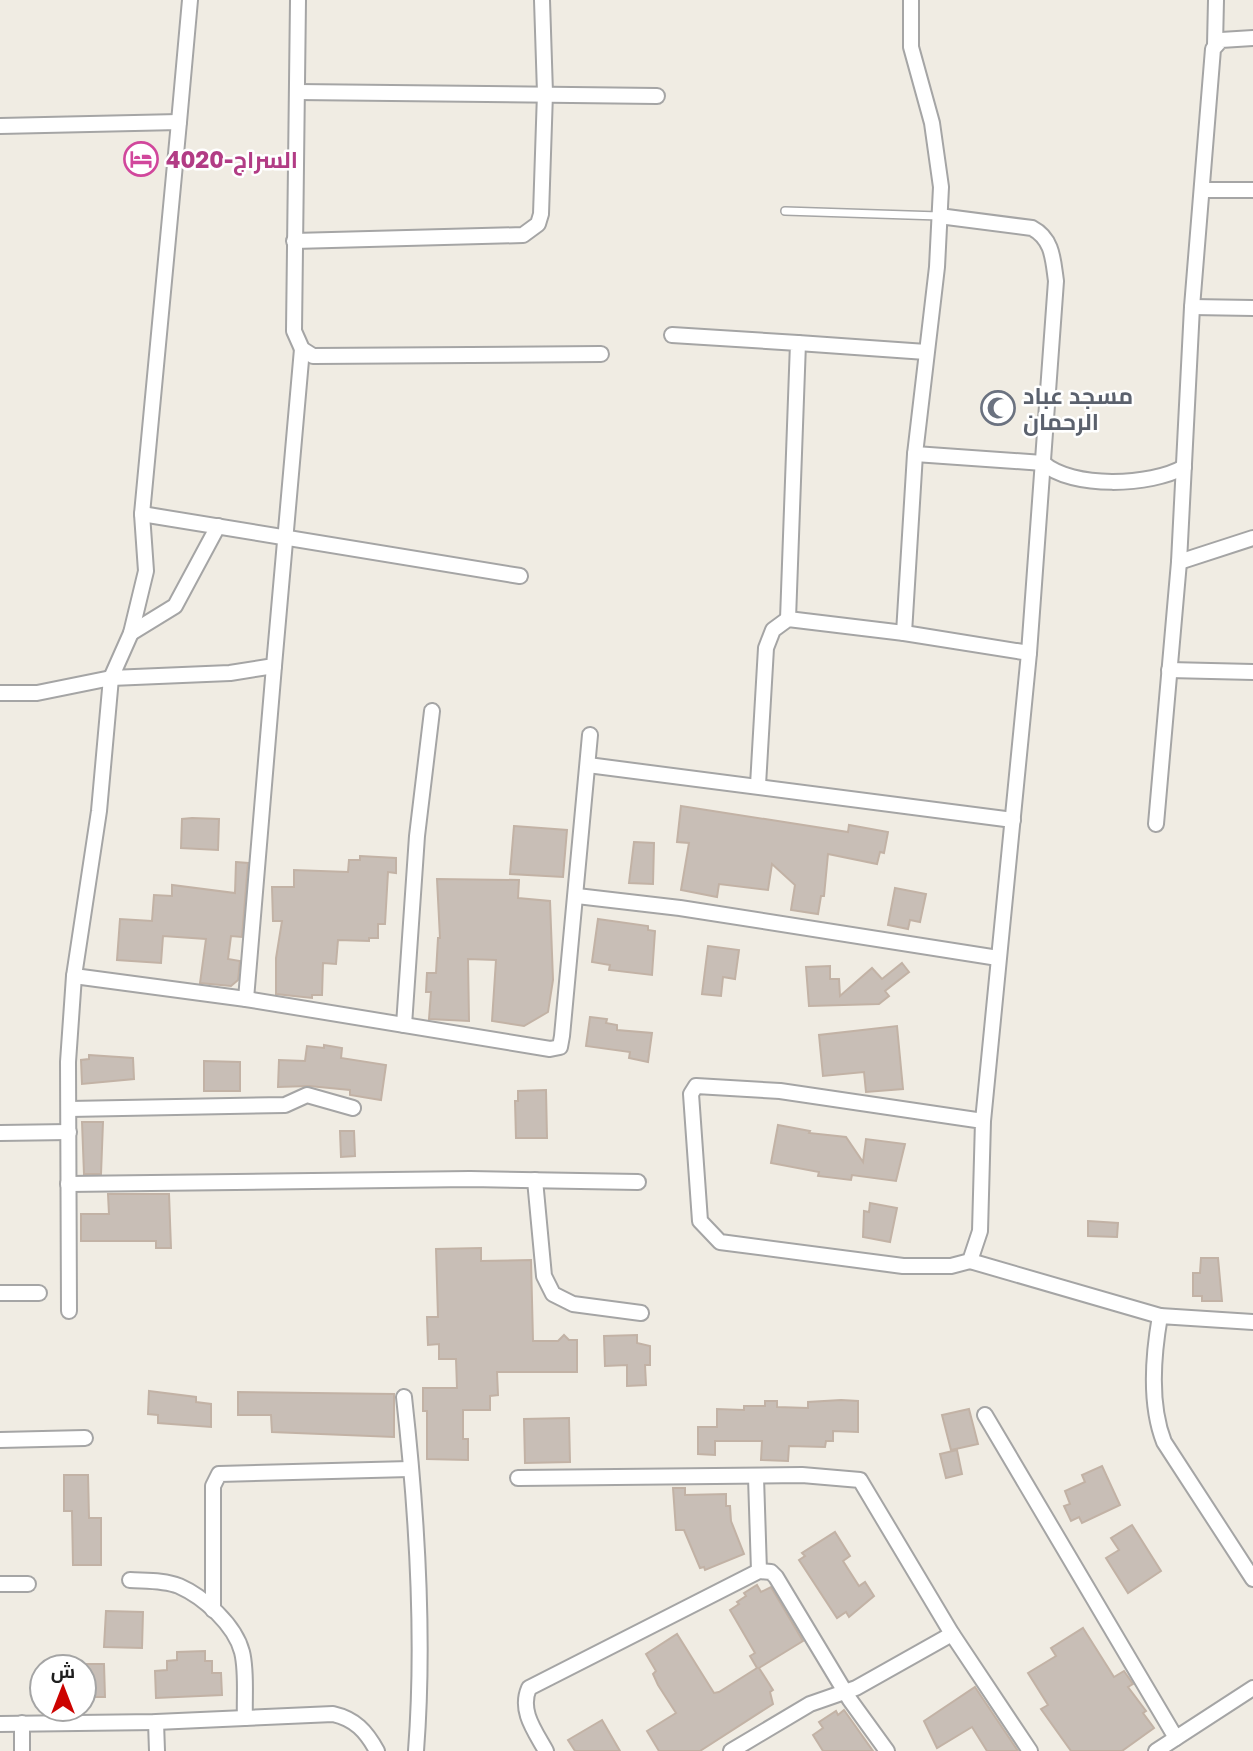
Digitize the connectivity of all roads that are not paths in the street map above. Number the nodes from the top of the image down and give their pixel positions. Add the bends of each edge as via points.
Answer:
1 (190, 0) edge
2 (299, 0) edge
3 (542, 0) edge
4 (911, 0) edge
5 (1216, 0) edge
6 (1253, 38) edge
7 (1215, 45) junction
8 (297, 92) junction
9 (545, 93) junction
10 (657, 96) dead end
11 (179, 122) junction
12 (0, 126) edge
13 (1202, 190) junction
14 (1253, 190) edge
15 (785, 211) dead end
16 (939, 216) junction
17 (294, 241) junction
18 (1192, 307) junction
19 (1253, 308) edge
20 (672, 335) dead end
21 (798, 343) junction
22 (302, 349) junction
23 (926, 352) junction
24 (601, 354) dead end
25 (915, 454) junction
26 (1042, 463) junction
27 (1184, 467) junction
28 (142, 514) junction
29 (218, 526) junction
30 (285, 538) junction
31 (1253, 538) edge
32 (1179, 562) junction
33 (520, 576) dead end
34 (788, 619) junction
35 (131, 633) junction
36 (904, 633) junction
37 (1028, 653) junction
38 (274, 666) junction
39 (1169, 670) junction
40 (1253, 672) edge
41 (111, 678) junction
42 (0, 693) edge
43 (432, 711) dead end
44 (590, 735) dead end
45 (588, 765) junction
46 (758, 785) junction
47 (1013, 820) junction
48 (1156, 824) dead end
49 (577, 895) junction
50 (998, 958) junction
51 (74, 976) junction
52 (246, 999) junction
53 (404, 1025) junction
54 (353, 1108) dead end
55 (69, 1109) junction
56 (983, 1121) junction
57 (69, 1132) junction
58 (0, 1133) edge
59 (535, 1180) junction
60 (638, 1182) dead end
61 (68, 1184) junction
62 (970, 1261) junction
63 (0, 1293) edge
64 (39, 1293) dead end
65 (69, 1311) dead end
66 (641, 1313) dead end
67 (1160, 1316) junction
68 (1253, 1322) edge
69 (404, 1396) dead end
70 (985, 1415) dead end
71 (85, 1438) dead end
72 (0, 1440) edge
73 (410, 1469) junction
74 (756, 1477) junction
75 (519, 1478) dead end
76 (759, 1571) junction
77 (1253, 1579) edge
78 (130, 1580) dead end
79 (0, 1584) edge
80 (28, 1584) dead end
81 (213, 1610) junction
82 (952, 1634) junction
83 (1253, 1688) edge
84 (845, 1691) junction
85 (245, 1718) junction
86 (22, 1723) junction
87 (156, 1723) junction
88 (0, 1724) edge
89 (1176, 1738) junction
90 (22, 1751) edge
91 (157, 1751) edge
92 (377, 1751) edge
93 (416, 1751) edge
94 (546, 1751) edge
95 (732, 1751) edge
96 (887, 1751) edge
97 (1030, 1751) edge
98 (1156, 1751) edge

1 - 11 street
2 - 8 street
3 - 9 street
4 - 16 street via 911,47 937,153
5 - 7 street
6 - 7 street via 1225,39
7 - 13 street
8 - 9 street
8 - 17 street
9 - 10 street
9 - 17 street via 541,214 523,235
11 - 12 street
11 - 28 street
13 - 14 street
13 - 18 street
15 - 16 lane
16 - 23 street
16 - 26 street via 1032,228 1043,234 1053,252 1056,281
17 - 22 street via 294,331
18 - 19 street
18 - 27 street
20 - 21 street
21 - 23 street
21 - 34 street
22 - 24 street via 313,356
22 - 30 street
23 - 25 street
25 - 26 street
25 - 36 street
26 - 27 street via 1068,477 1130,482 1171,475
26 - 37 street
27 - 32 street
28 - 29 street
28 - 35 street via 146,571
29 - 30 street
29 - 35 street via 175,606
30 - 33 street
30 - 38 street
31 - 32 street
32 - 39 street
34 - 36 street
34 - 46 street via 773,630 766,648
35 - 41 street
36 - 37 street
37 - 47 street
38 - 41 street via 230,673
38 - 52 street
39 - 40 street
39 - 48 street
41 - 42 street via 37,693
41 - 51 street via 99,810
43 - 53 street via 417,836
44 - 45 street
45 - 46 street
45 - 49 street
46 - 47 street
47 - 50 street
49 - 50 street
49 - 53 street via 559,1047
50 - 56 street
51 - 52 street
51 - 55 street
52 - 53 street
54 - 55 street via 307,1095 285,1105
55 - 57 street
56 - 62 street via 979,1231
56 - 62 street via 768,1089 702,1085 691,1094 700,1221 720,1242 903,1266 951,1266
57 - 58 street
57 - 61 street
59 - 60 street
59 - 61 street
59 - 66 street via 544,1276 553,1294 573,1304
61 - 65 street
62 - 67 street
63 - 64 street
67 - 68 street
67 - 77 street via 1155,1386 1158,1428
69 - 73 street
70 - 89 street
71 - 72 street
73 - 81 street via 219,1474 213,1486
73 - 93 street via 420,1673
74 - 75 street
74 - 76 street
74 - 82 street via 838,1476 863,1481
76 - 84 street via 776,1577
76 - 94 street via 529,1688 524,1699 528,1718
78 - 81 street via 178,1586
79 - 80 street
81 - 85 street via 238,1639 243,1655
82 - 84 street
82 - 97 street
83 - 89 street
84 - 95 street via 810,1704
84 - 96 street
85 - 87 street
85 - 92 street via 347,1717 359,1725
86 - 87 street
86 - 88 street
86 - 90 street
87 - 91 street
89 - 98 street

